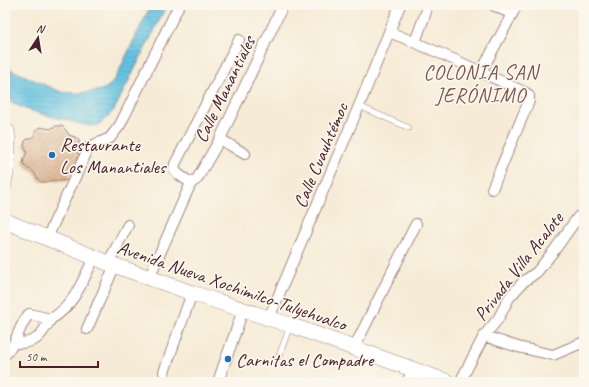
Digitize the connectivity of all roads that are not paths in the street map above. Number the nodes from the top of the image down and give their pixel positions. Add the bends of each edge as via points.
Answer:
1 (179, 5) edge
2 (283, 5) edge
3 (400, 5) edge
4 (493, 5) edge
5 (517, 5) edge
6 (426, 12) dead end
7 (512, 14) junction
8 (389, 32) junction
9 (239, 40) dead end
10 (415, 42) junction
11 (481, 72) junction
12 (359, 106) junction
13 (5, 123) edge
14 (409, 128) dead end
15 (220, 139) junction
16 (245, 154) dead end
17 (191, 183) junction
18 (492, 189) dead end
19 (5, 199) edge
20 (578, 217) dead end
21 (5, 221) edge
22 (416, 224) dead end
23 (128, 225) dead end
24 (47, 238) junction
25 (106, 262) junction
26 (149, 278) junction
27 (192, 293) junction
28 (243, 310) junction
29 (269, 318) junction
30 (51, 319) junction
31 (290, 325) junction
32 (87, 329) dead end
33 (484, 336) junction
34 (584, 342) edge
35 (14, 343) junction
36 (354, 348) junction
37 (5, 355) edge
38 (276, 364) dead end
39 (164, 372) dead end
40 (410, 376) edge
41 (218, 382) edge
42 (448, 382) edge
43 (460, 382) edge

1 - 24 street via 120,125 110,138 90,147
2 - 15 street, Calle Manantiales
3 - 8 street, Calle Cuauhtémoc
4 - 7 street
5 - 7 street
6 - 10 street
7 - 11 street
8 - 10 street
8 - 12 street, Calle Cuauhtémoc
9 - 17 street, Calle Manantiales via 175,164 174,169 178,174
10 - 11 street
11 - 18 street via 529,96
12 - 14 lane
12 - 29 street, Calle Cuauhtémoc
13 - 19 lane via 12,130 13,144
15 - 16 street
15 - 17 street, Calle Manantiales via 197,179
17 - 26 street, Calle Manantiales
20 - 33 street, Privada Villa Acalote via 537,272 523,282 509,298 498,319
21 - 24 main road, Avenida Nueva Xochimilco-Tulyehualco
22 - 36 street
23 - 25 street
24 - 25 main road, Avenida Nueva Xochimilco-Tulyehualco
25 - 26 main road, Avenida Nueva Xochimilco-Tulyehualco
25 - 30 street via 58,315
25 - 32 street
26 - 27 main road, Avenida Nueva Xochimilco-Tulyehualco
27 - 28 main road, Avenida Nueva Xochimilco-Tulyehualco
27 - 39 street
28 - 29 main road, Avenida Nueva Xochimilco-Tulyehualco
28 - 41 street
29 - 31 main road, Avenida Nueva Xochimilco-Tulyehualco
30 - 35 street via 38,338 32,342
30 - 35 street via 29,314
31 - 36 main road, Avenida Nueva Xochimilco-Tulyehualco
31 - 38 lane
33 - 34 street via 553,355
33 - 43 street, Privada Villa Acalote
35 - 37 street
36 - 40 main road, Avenida Nueva Xochimilco-Tulyehualco
40 - 42 main road, Avenida Nueva Xochimilco-Tulyehualco

